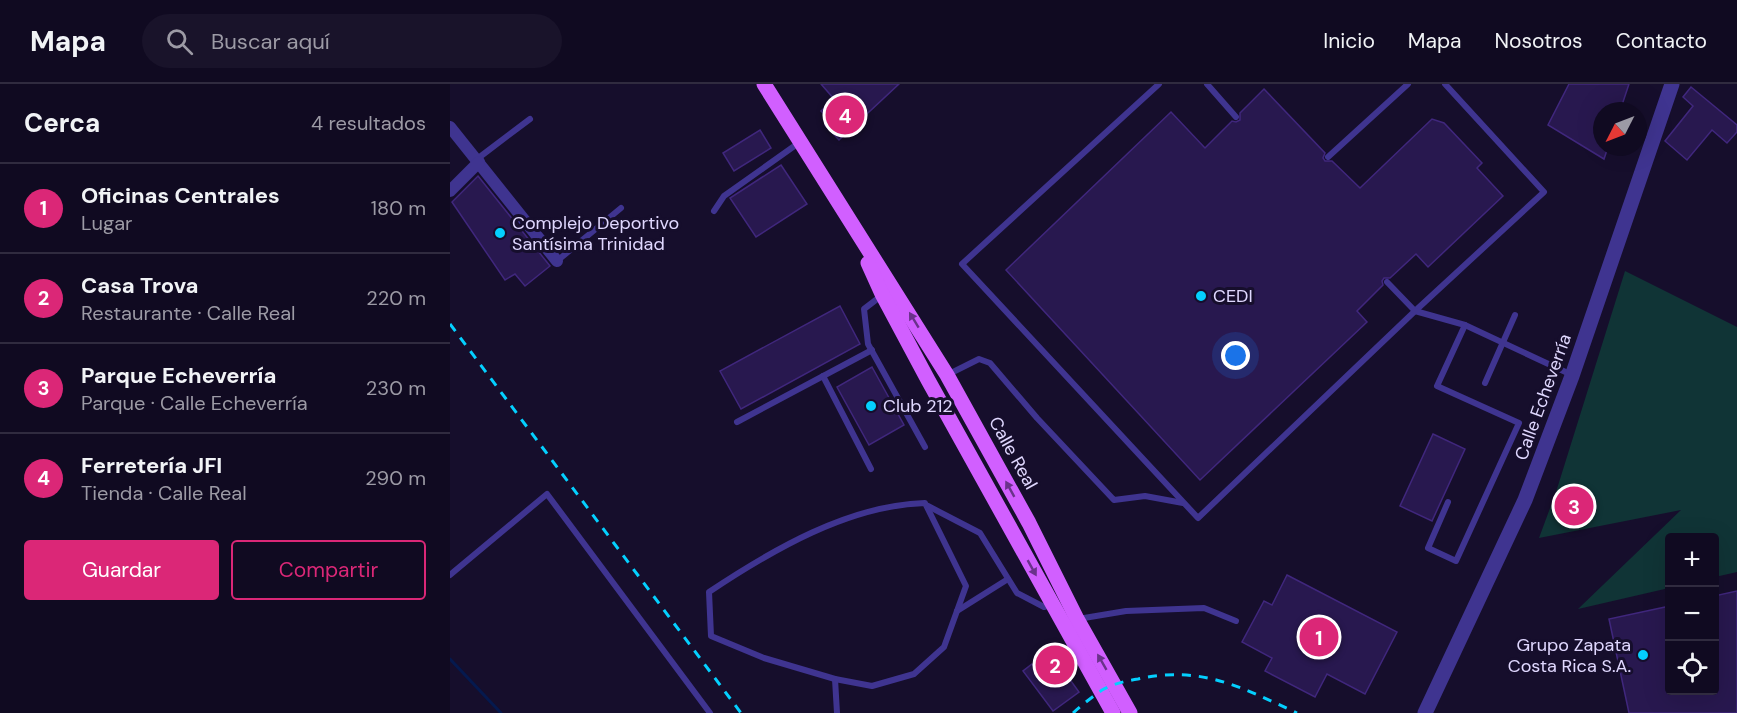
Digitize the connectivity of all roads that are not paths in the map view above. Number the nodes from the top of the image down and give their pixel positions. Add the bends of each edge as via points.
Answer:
1 (764, 84) edge
2 (1159, 84) edge
3 (1207, 84) edge
4 (1408, 84) edge
5 (1445, 84) edge
6 (1672, 84) edge
7 (1236, 117) dead end
8 (530, 119) dead end
9 (450, 127) edge
10 (800, 141) junction
11 (1328, 157) dead end
12 (479, 162) junction
13 (450, 191) edge
14 (621, 208) dead end
15 (714, 212) dead end
16 (848, 220) junction
17 (557, 261) joint
18 (1387, 282) dead end
19 (882, 294) junction
20 (1415, 311) junction
21 (1515, 315) dead end
22 (1465, 325) junction
23 (908, 342) junction
24 (1503, 343) junction
25 (872, 350) junction
26 (947, 375) junction
27 (823, 376) junction
28 (1572, 376) junction
29 (1485, 383) dead end
30 (950, 420) junction
31 (737, 422) dead end
32 (925, 447) dead end
33 (871, 469) dead end
34 (1448, 502) dead end
35 (1184, 503) junction
36 (928, 505) junction
37 (450, 575) edge
38 (1008, 579) junction
39 (1052, 604) junction
40 (957, 611) junction
41 (1077, 619) junction
42 (1236, 621) dead end
43 (835, 679) junction
44 (710, 713) edge
45 (837, 713) edge
46 (1113, 713) edge
47 (1130, 713) edge
48 (1425, 713) edge

1 - 10 main road, Calle Real
2 - 35 lane via 962,264
3 - 7 lane
4 - 11 lane
5 - 20 lane via 1544,192
6 - 28 street, Calle Echeverría
8 - 12 lane via 481,156
9 - 12 street
10 - 15 lane via 724,196
10 - 16 main road, Calle Real
12 - 13 street
12 - 17 street
14 - 17 lane
16 - 19 main road, Calle Real
26 -> 16 main road, Calle Real
18 - 20 lane
19 - 23 main road, Calle Real
19 - 25 lane via 864,309
20 - 22 lane
20 - 35 lane via 1198,518
21 - 24 lane
22 - 24 lane
22 - 34 lane via 1437,386 1519,423 1456,561 1428,548
23 - 26 main road
23 - 30 main road, Calle Real
24 - 28 lane
24 - 29 lane
25 - 27 lane
25 - 32 lane
26 - 30 main road
26 - 35 lane via 979,359 990,363 1114,500 1145,496
41 -> 26 main road, Calle Real
27 - 31 lane
27 - 33 lane
28 - 48 street, Calle Echeverría via 1525,500
30 -> 39 main road, Calle Real
36 - 38 lane via 980,533
36 - 40 lane via 966,586
36 - 43 lane via 899,504 824,527 750,565 710,592 711,636 764,658
37 - 44 lane via 547,494
38 - 39 lane via 1017,593 1044,607
38 - 40 lane
39 - 46 main road, Calle Real
40 - 43 lane via 945,647 914,674 872,686
41 - 42 lane via 1126,611 1204,608
47 -> 41 main road, Calle Real
43 - 45 lane

